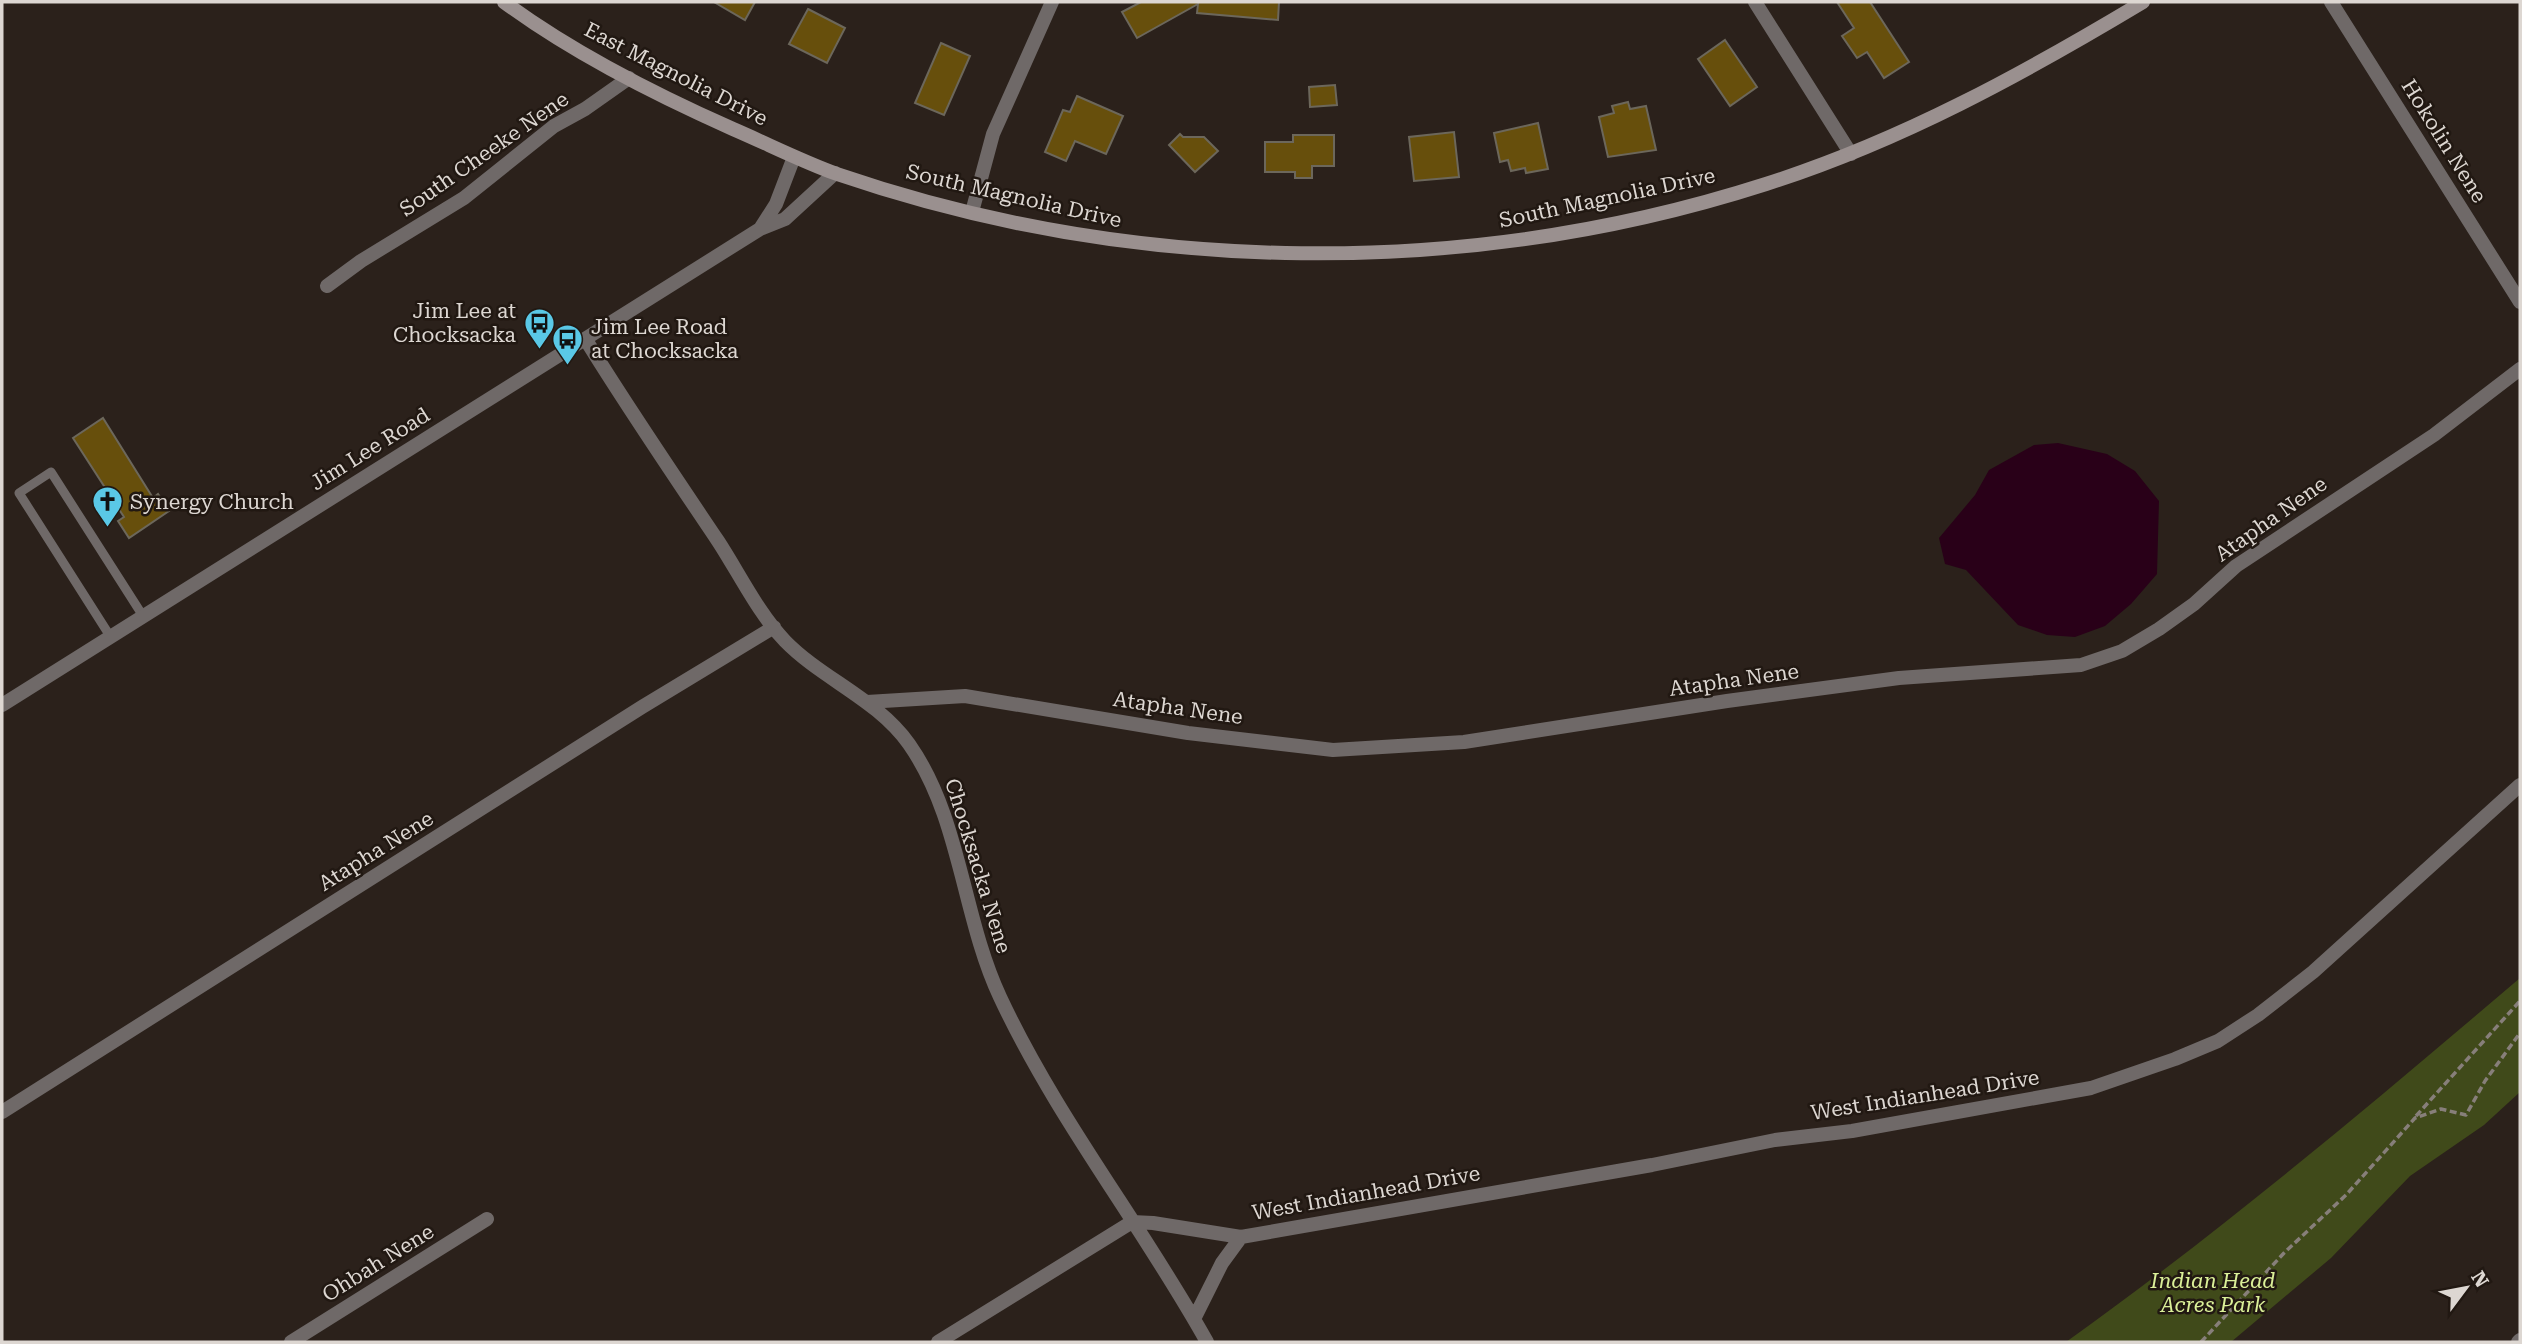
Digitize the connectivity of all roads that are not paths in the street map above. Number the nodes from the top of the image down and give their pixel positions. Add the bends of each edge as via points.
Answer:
1 (504, 2) edge
2 (1052, 2) edge
3 (1755, 2) edge
4 (2331, 2) edge
5 (2134, 4) edge
6 (629, 78) junction
7 (1851, 154) junction
8 (794, 157) junction
9 (835, 173) junction
10 (972, 212) junction
11 (760, 229) junction
12 (327, 286) dead end
13 (2520, 302) edge
14 (586, 340) junction
15 (2520, 369) edge
16 (143, 616) junction
17 (774, 627) junction
18 (110, 636) junction
19 (867, 702) junction
20 (2, 705) edge
21 (2520, 785) edge
22 (2, 1112) edge
23 (487, 1219) dead end
24 (1132, 1222) junction
25 (1241, 1237) junction
26 (1194, 1319) junction
27 (291, 1342) edge
28 (938, 1342) edge
29 (1207, 1342) edge

1 - 6 main road, East Magnolia Drive
2 - 10 street via 993,134
3 - 7 street
4 - 13 street, Hokolin Nene
5 - 7 main road, South Magnolia Drive via 1974,98
6 - 8 main road, East Magnolia Drive
6 - 12 street, South Cheeke Nene via 554,126 464,198
7 - 10 main road, South Magnolia Drive via 1766,184 1596,227 1489,244 1405,250 1298,253 1144,245 1073,235
8 - 9 main road, East Magnolia Drive
8 - 11 street, Jim Lee Road via 776,204
9 - 10 main road, South Magnolia Drive
9 - 11 street, Jim Lee Road via 785,219
11 - 14 street, Jim Lee Road
14 - 16 street, Jim Lee Road
14 - 17 street, Chocksacka Nene
15 - 19 street, Atapha Nene via 2434,435 2236,566 2159,629 2122,651 2081,665 1899,678 1464,743 1381,749 1333,750 1188,733 965,696
16 - 18 street, Jim Lee Road
16 - 18 lane via 51,472 19,493
17 - 19 street, Chocksacka Nene via 807,659
17 - 22 street, Atapha Nene
18 - 20 street, Jim Lee Road
19 - 24 street, Chocksacka Nene via 908,742 935,790 976,939 994,985 1060,1110
21 - 25 street, West Indianhead Drive via 2313,972 2218,1041 2175,1059 2091,1088
23 - 27 street, Ohbah Nene
24 - 25 street, West Indianhead Drive
24 - 26 street, Chocksacka Nene
24 - 28 street
25 - 26 street, West Indianhead Drive via 1222,1263
26 - 29 street, Chocksacka Nene

